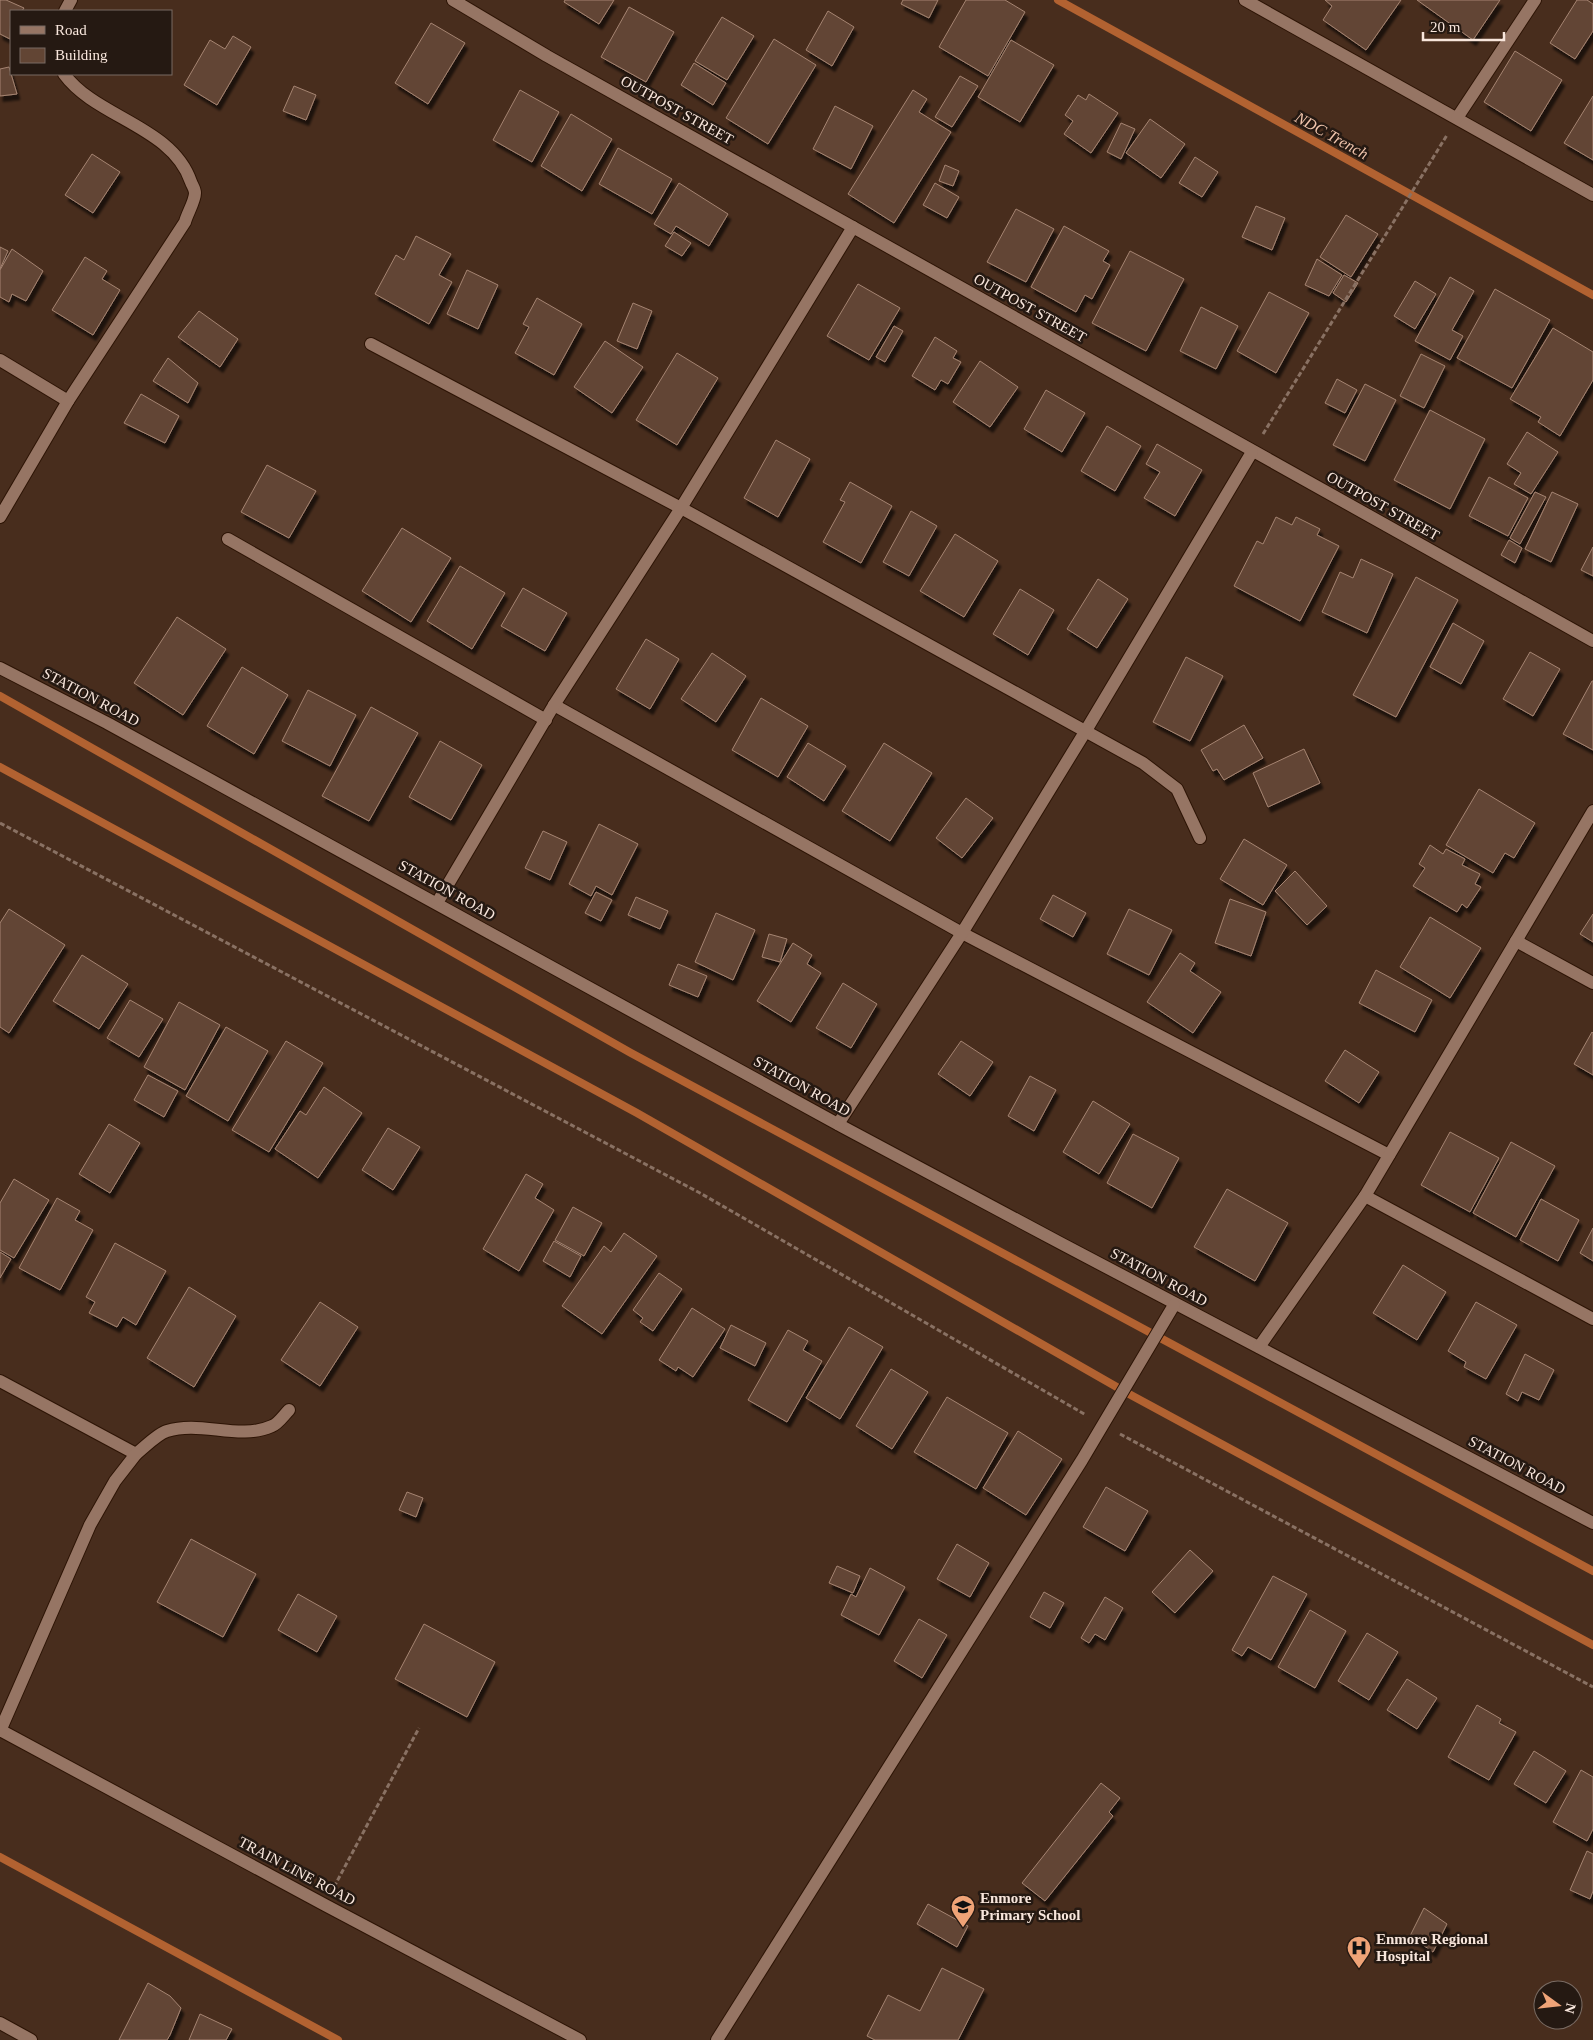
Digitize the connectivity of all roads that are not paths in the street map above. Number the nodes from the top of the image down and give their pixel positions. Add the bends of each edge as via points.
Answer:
1 (452, 0) edge
2 (1244, 0) edge
3 (1535, 0) edge
4 (65, 75) edge
5 (1457, 118) junction
6 (1593, 196) edge
7 (853, 227) junction
8 (371, 344) dead end
9 (0, 360) edge
10 (68, 401) junction
11 (1252, 452) junction
12 (681, 508) junction
13 (0, 517) edge
14 (228, 539) dead end
15 (1593, 641) edge
16 (0, 668) edge
17 (554, 705) junction
18 (546, 720) junction
19 (1085, 732) junction
20 (1593, 811) edge
21 (1200, 838) dead end
22 (437, 903) junction
23 (962, 933) junction
24 (1516, 941) junction
25 (1593, 983) edge
26 (838, 1124) junction
27 (1389, 1155) junction
28 (1365, 1196) junction
29 (1174, 1305) junction
30 (1593, 1319) edge
31 (1259, 1347) junction
32 (0, 1381) edge
33 (289, 1410) dead end
34 (136, 1454) junction
35 (1593, 1524) edge
36 (0, 1730) edge
37 (0, 2023) edge
38 (31, 2040) edge
39 (580, 2040) edge
40 (717, 2040) edge

1 - 7 street, OUTPOST STREET
2 - 5 street
3 - 5 street
4 - 10 street via 98,104 143,128 174,154 186,168 195,193 185,222
5 - 6 street
7 - 11 street, OUTPOST STREET
7 - 12 street
8 - 12 street
9 - 10 street
10 - 13 street
11 - 15 street, OUTPOST STREET
11 - 19 street
12 - 17 street
12 - 19 street
14 - 18 street
16 - 22 street, STATION ROAD
17 - 18 street
17 - 23 street
18 - 22 street
19 - 21 street via 1143,763 1177,789
19 - 23 street
20 - 24 street
22 - 26 street, STATION ROAD
23 - 26 street
23 - 27 street
24 - 25 street
24 - 27 street
26 - 29 street, STATION ROAD
27 - 28 street
28 - 30 street
28 - 31 street
29 - 31 street, STATION ROAD
29 - 40 street via 1082,1460
31 - 35 street, STATION ROAD
32 - 34 street
33 - 34 street via 273,1426 254,1430 223,1431 193,1427 166,1431
34 - 36 street via 115,1481 90,1525
36 - 39 street, TRAIN LINE ROAD
37 - 38 street

